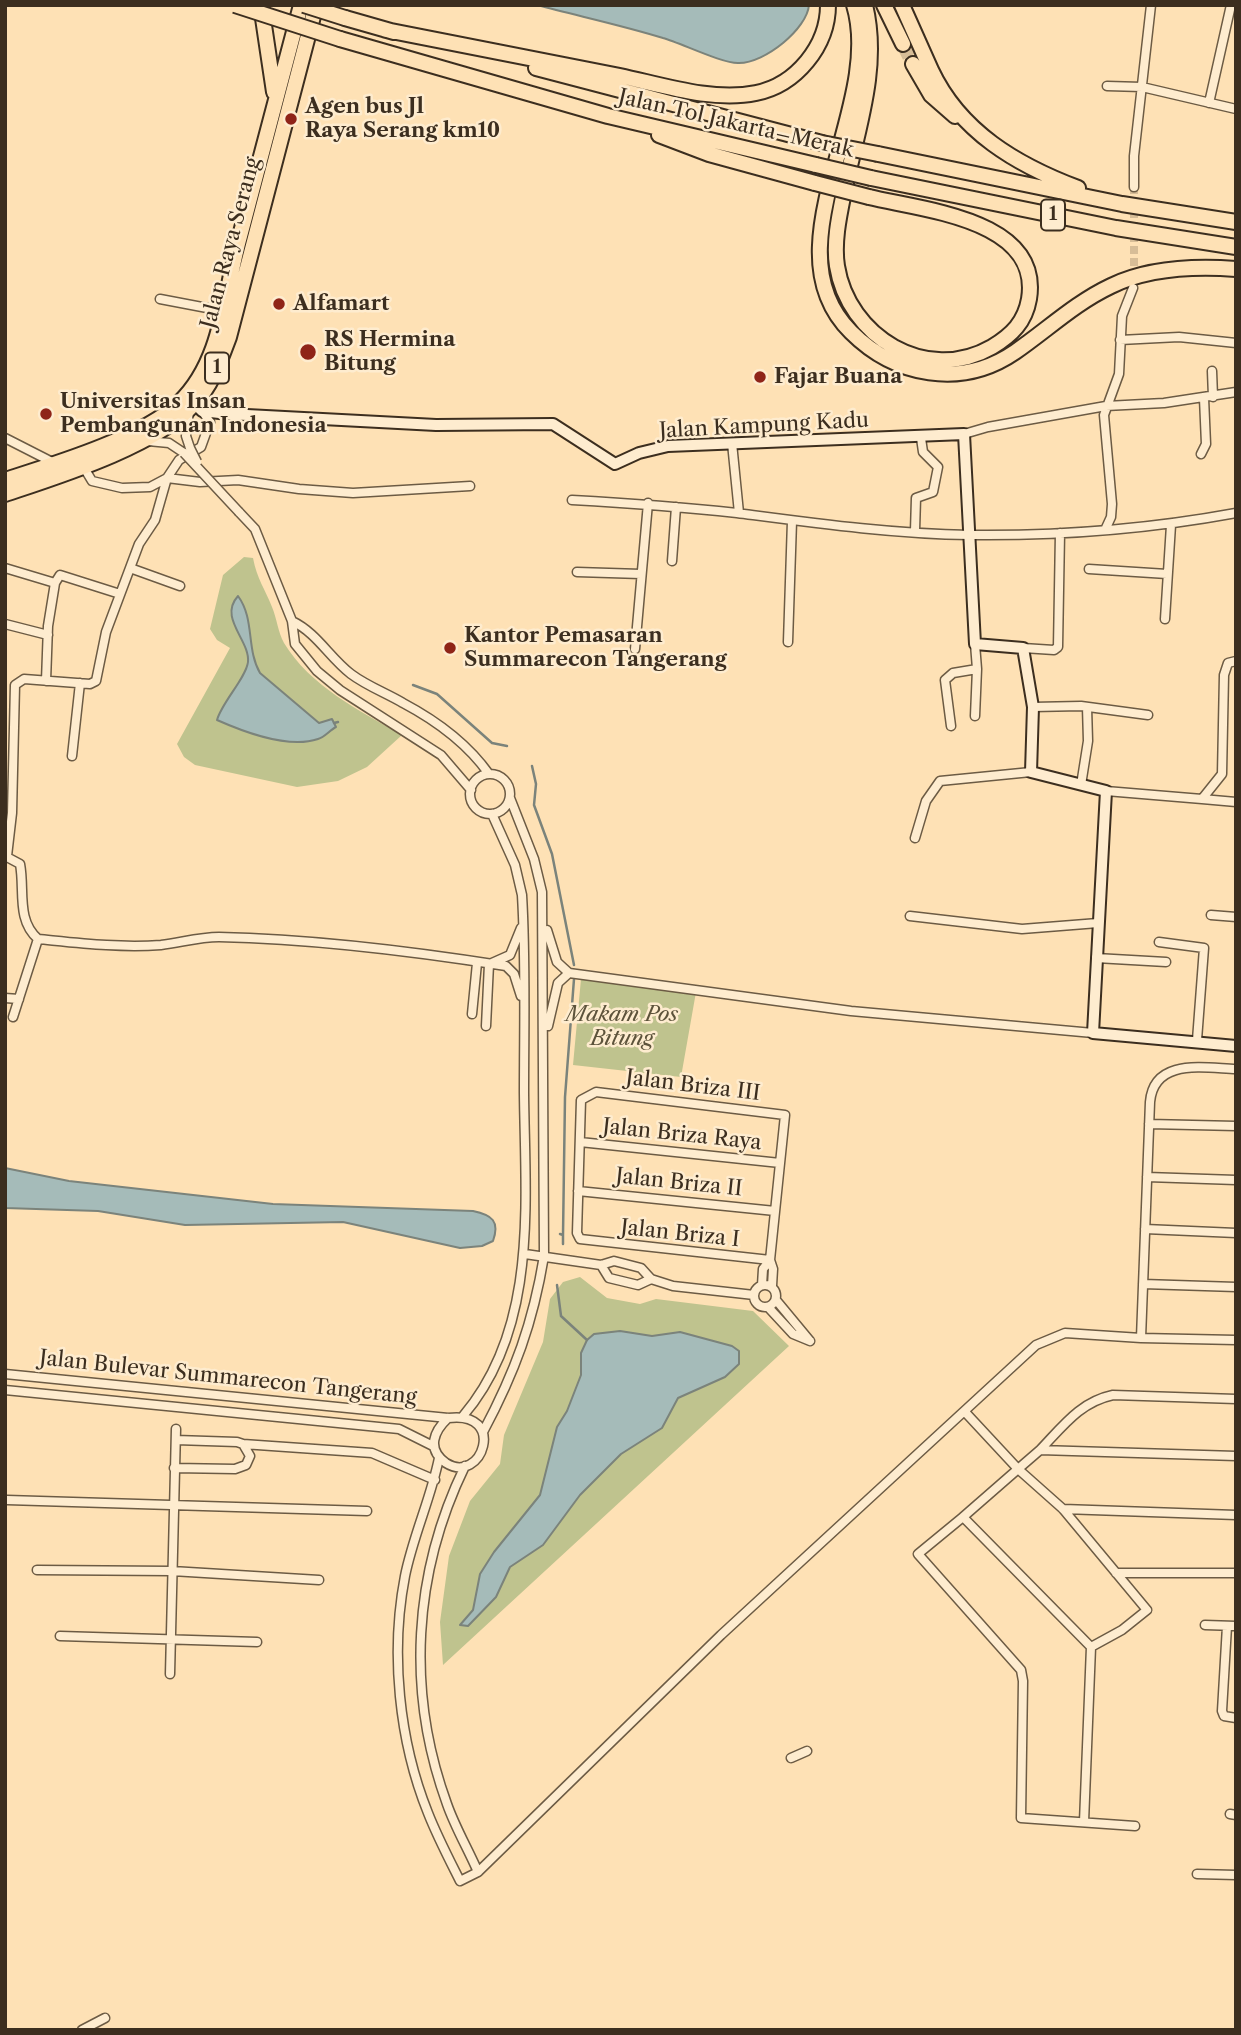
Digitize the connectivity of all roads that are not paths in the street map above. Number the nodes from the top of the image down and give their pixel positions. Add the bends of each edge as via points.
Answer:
1 (234, 5) edge
2 (261, 5) edge
3 (303, 5) edge
4 (316, 5) edge
5 (828, 5) edge
6 (854, 5) edge
7 (865, 5) edge
8 (884, 5) edge
9 (902, 5) edge
10 (1151, 5) edge
11 (1231, 5) edge
12 (386, 30) junction
13 (902, 44) tunnel mouth
14 (913, 64) tunnel mouth
15 (1107, 86) dead end
16 (1142, 87) junction
17 (1209, 103) junction
18 (275, 104) junction
19 (1236, 109) edge
20 (608, 116) junction
21 (278, 122) junction
22 (971, 128) junction
23 (1134, 187) tunnel mouth
24 (1122, 204) junction
25 (1236, 222) edge
26 (1236, 247) edge
27 (1236, 269) edge
28 (1133, 288) tunnel mouth
29 (160, 299) dead end
30 (223, 311) junction
31 (1121, 340) junction
32 (1236, 344) edge
33 (1212, 371) dead end
34 (1236, 392) edge
35 (1208, 398) junction
36 (193, 405) junction
37 (1106, 406) junction
38 (964, 434) junction
39 (5, 438) edge
40 (921, 438) junction
41 (137, 442) junction
42 (732, 443) junction
43 (187, 450) junction
44 (1201, 454) dead end
45 (56, 464) junction
46 (83, 466) junction
47 (167, 478) junction
48 (5, 480) edge
49 (470, 486) dead end
50 (5, 494) edge
51 (572, 500) dead end
52 (648, 503) junction
53 (676, 506) junction
54 (739, 513) junction
55 (1236, 513) edge
56 (792, 521) junction
57 (1171, 525) junction
58 (1105, 530) junction
59 (915, 531) junction
60 (1060, 533) junction
61 (969, 535) junction
62 (672, 561) dead end
63 (5, 568) edge
64 (130, 568) junction
65 (1089, 569) dead end
66 (577, 572) dead end
67 (641, 574) junction
68 (1167, 574) junction
69 (55, 583) junction
70 (180, 586) dead end
71 (120, 594) junction
72 (1165, 619) dead end
73 (292, 621) junction
74 (5, 624) edge
75 (48, 635) junction
76 (788, 642) dead end
77 (975, 644) junction
78 (1023, 648) junction
79 (635, 649) dead end
80 (1236, 661) edge
81 (977, 669) junction
82 (46, 681) junction
83 (80, 683) junction
84 (1033, 707) junction
85 (1087, 707) junction
86 (1148, 715) dead end
87 (975, 716) dead end
88 (951, 726) dead end
89 (72, 756) dead end
90 (1031, 772) junction
91 (489, 774) junction
92 (8, 779) edge
93 (1081, 785) junction
94 (471, 790) junction
95 (1106, 791) junction
96 (510, 798) junction
97 (1202, 799) junction
98 (1236, 802) edge
99 (492, 814) junction
100 (915, 838) dead end
101 (6, 856) edge
102 (1211, 915) dead end
103 (910, 916) dead end
104 (1236, 917) edge
105 (524, 918) junction
106 (544, 920) junction
107 (1098, 923) junction
108 (38, 939) junction
109 (1159, 942) dead end
110 (1096, 958) junction
111 (1166, 962) dead end
112 (477, 963) junction
113 (489, 964) junction
114 (569, 973) junction
115 (5, 998) edge
116 (19, 999) junction
117 (524, 1007) junction
118 (472, 1014) dead end
119 (13, 1017) dead end
120 (486, 1026) dead end
121 (1093, 1033) junction
122 (1197, 1040) junction
123 (545, 1041) junction
124 (1236, 1046) edge
125 (1236, 1069) edge
126 (1149, 1124) junction
127 (1236, 1126) edge
128 (580, 1142) junction
129 (780, 1163) junction
130 (1147, 1177) junction
131 (1236, 1180) edge
132 (578, 1191) junction
133 (775, 1211) junction
134 (1145, 1229) junction
135 (1236, 1233) edge
136 (525, 1254) junction
137 (544, 1256) junction
138 (770, 1260) junction
139 (601, 1265) junction
140 (651, 1279) junction
141 (762, 1284) junction
142 (1143, 1284) junction
143 (772, 1286) junction
144 (1236, 1287) edge
145 (754, 1295) junction
146 (776, 1300) junction
147 (768, 1307) junction
148 (1141, 1338) junction
149 (1236, 1340) edge
150 (5, 1374) edge
151 (71, 1380) junction
152 (5, 1390) edge
153 (69, 1396) junction
154 (1236, 1399) edge
155 (298, 1403) junction
156 (965, 1412) junction
157 (463, 1416) junction
158 (448, 1418) junction
159 (296, 1419) junction
160 (176, 1429) dead end
161 (483, 1432) junction
162 (176, 1440) junction
163 (243, 1444) junction
164 (433, 1446) junction
165 (1040, 1450) junction
166 (1236, 1456) edge
167 (439, 1458) junction
168 (465, 1466) junction
169 (174, 1468) junction
170 (1017, 1469) junction
171 (435, 1480) junction
172 (7, 1500) edge
173 (172, 1506) junction
174 (1063, 1509) junction
175 (367, 1511) dead end
176 (1236, 1515) edge
177 (963, 1517) junction
178 (37, 1570) dead end
179 (172, 1572) junction
180 (1116, 1573) junction
181 (1236, 1573) edge
182 (319, 1580) dead end
183 (1205, 1625) dead end
184 (1231, 1626) edge
185 (60, 1636) dead end
186 (172, 1638) junction
187 (257, 1642) dead end
188 (1091, 1647) junction
189 (1224, 1671) junction
190 (1236, 1672) edge
191 (170, 1674) dead end
192 (1236, 1718) edge
193 (807, 1751) dead end
194 (791, 1758) dead end
195 (1084, 1822) junction
196 (1135, 1826) dead end
197 (478, 1872) junction
198 (1197, 1874) dead end
199 (1236, 1875) edge
200 (105, 2018) dead end
201 (82, 2030) edge

1 - 20 highway, Jalan Tol Jakarta–Merak / 1, bridge
2 - 18 highway
3 - 12 highway, Jalan Tol Jakarta–Merak / 1, bridge
3 - 18 highway, Jalan Raya Serang / 1
4 - 21 highway, Jalan Raya Serang / 1
5 - 12 highway via 822,37 798,70 777,86 732,95
6 - 27 highway via 860,26 860,63 853,107 823,214 819,256 827,293 846,327 862,343 901,367 936,374 964,372 1013,353 1081,302 1113,285 1187,268
7 - 20 highway, bridge via 871,64 840,208 836,244 844,295 860,321 884,343 924,358 963,358 982,352 1006,339 1027,311 1028,275 1009,240 973,222 869,197 815,183 709,154
8 - 13 highway
9 - 22 highway via 931,71
10 - 16 street
11 - 17 street
12 - 24 highway, Jalan Tol Jakarta–Merak / 1, bridge via 822,143
14 - 22 highway via 931,95
15 - 16 street
16 - 17 street
16 - 23 street
17 - 19 street
18 - 21 highway, Jalan Raya Serang / 1
20 - 26 highway, Jalan Tol Jakarta–Merak / 1, bridge via 871,178 1116,228
21 - 30 highway, Jalan Raya Serang / 1
21 - 36 highway, Jalan Raya Serang / 1 via 229,337 214,375
22 - 24 highway via 1012,160
24 - 25 highway, Jalan Tol Jakarta–Merak / 1
28 - 31 street via 1122,316
29 - 30 street
30 - 36 highway, Jalan Raya Serang / 1
31 - 32 street via 1179,337
31 - 37 street via 1119,374
33 - 35 street
34 - 35 street, Jalan Kampung Kadu
35 - 37 street, Jalan Kampung Kadu
35 - 44 street via 1206,444
36 - 41 highway, Jalan Raya Serang / 1
36 - 42 street, Jalan Kampung Kadu via 436,425 553,424 606,461 668,446
36 - 43 street
36 - 45 highway, Jalan Raya Serang / 1 via 172,409 138,429
36 - 47 street via 209,422 201,447 179,460
37 - 38 street, Jalan Kampung Kadu
37 - 58 street via 1112,511
38 - 40 street, Jalan Kampung Kadu
38 - 61 street
39 - 45 street
40 - 42 street, Jalan Kampung Kadu
40 - 59 street via 923,452 938,467 933,492 916,498
41 - 43 street via 169,443
41 - 46 highway, Jalan Raya Serang / 1
42 - 54 street
43 - 73 street, bridge via 256,529
45 - 48 highway, Jalan Raya Serang / 1
46 - 47 street via 92,481 122,488 150,487
46 - 50 highway, Jalan Raya Serang / 1
47 - 49 street via 238,480 353,493
47 - 64 street via 155,520
51 - 52 street
52 - 53 street
52 - 67 street
53 - 54 street
53 - 62 street
54 - 56 street
55 - 57 street
56 - 59 street
56 - 76 street
57 - 58 street
57 - 68 street
58 - 60 street
59 - 61 street
60 - 61 street
60 - 78 street via 1058,647
61 - 77 street
63 - 69 street
64 - 70 street
64 - 71 street
65 - 68 street
66 - 67 street
67 - 79 street
68 - 72 street
69 - 71 street via 64,574
69 - 75 street
71 - 83 street via 96,681
73 - 91 street via 310,629 352,674 457,738
73 - 94 street via 295,644 317,671 441,755
74 - 75 street
75 - 82 street
77 - 78 street
77 - 81 street
78 - 84 street
80 - 97 street via 1228,663 1224,675 1222,774
81 - 87 street
81 - 88 street via 953,673 945,680
82 - 83 street
82 - 92 street via 24,679 15,685
83 - 89 street
84 - 85 street
84 - 90 street
85 - 86 street
85 - 93 street via 1088,741
90 - 93 street
90 - 100 street via 940,781 926,801
91 - 94 street
91 - 96 street via 503,779
92 - 101 street
93 - 95 street
94 - 99 street via 477,809
95 - 97 street
95 - 107 street
96 - 99 street via 501,811
96 - 106 street via 534,859
97 - 98 street
99 - 105 street via 515,865
101 - 108 street via 20,864 23,915
102 - 104 street
103 - 107 street via 1022,929
105 - 113 street via 515,949 506,959
105 - 117 street
106 - 114 street via 557,962
106 - 123 street
107 - 110 street
108 - 112 street via 108,946 222,937 366,946
108 - 116 street
109 - 122 street via 1203,948
110 - 111 street
110 - 121 street
112 - 113 street
112 - 118 street
113 - 117 street via 506,966 514,974
113 - 120 street
114 - 121 street via 850,1011
114 - 123 street via 558,983
115 - 116 street
116 - 119 street
117 - 136 street
121 - 122 street
122 - 124 street
123 - 137 street
125 - 126 street via 1179,1069 1158,1076 1151,1092
126 - 127 street
126 - 130 street
128 - 129 street, Jalan Briza Raya
128 - 129 street, Jalan Briza III via 581,1100 596,1092 785,1115
128 - 132 street
129 - 133 street
130 - 131 street
130 - 134 street
132 - 133 street, Jalan Briza II
132 - 138 street, Jalan Briza I via 577,1233 586,1242
133 - 138 street
134 - 135 street
134 - 142 street
136 - 137 street
136 - 157 street via 505,1339 477,1400
137 - 139 street
137 - 161 street via 524,1345
138 - 141 street via 763,1269
138 - 143 street
139 - 140 street via 614,1261 641,1268
139 - 140 street via 609,1278 638,1285
140 - 145 street via 673,1286
141 - 143 street
141 - 145 street
142 - 144 street
142 - 148 street
143 - 146 street
145 - 147 street via 758,1304
146 - 147 street
146 - 147 street via 810,1341 793,1334
148 - 149 street
148 - 156 street via 1065,1333 1048,1338
150 - 151 street, Jalan Bulevar Summarecon Tangerang
151 - 153 street
151 - 155 street, Jalan Bulevar Summarecon Tangerang
152 - 153 street, Jalan Bulevar Summarecon Tangerang
153 - 159 street, Jalan Bulevar Summarecon Tangerang
154 - 165 street via 1097,1398 1074,1414
155 - 158 street, Jalan Bulevar Summarecon Tangerang
155 - 159 street
156 - 170 street
156 - 197 street via 720,1634
157 - 158 street, Jalan Bulevar Summarecon Tangerang
157 - 161 street
158 - 164 street, Jalan Bulevar Summarecon Tangerang via 436,1429
159 - 164 street, Jalan Bulevar Summarecon Tangerang via 399,1429
160 - 162 street
161 - 168 street via 479,1457
162 - 163 street
162 - 169 street
163 - 169 street via 250,1456 242,1467
163 - 171 street via 372,1453
164 - 167 street
165 - 166 street
165 - 170 street
167 - 168 street via 451,1466
167 - 171 street
168 - 197 street via 437,1534 425,1581 420,1675 435,1767
169 - 173 street
170 - 174 street
170 - 177 street
171 - 197 street via 405,1577 399,1630 404,1723 428,1813 460,1881
172 - 173 street
173 - 175 street
173 - 179 street
174 - 176 street
174 - 180 street
177 - 188 street
177 - 195 street via 918,1554 1021,1670 1021,1818
178 - 179 street
179 - 182 street
179 - 186 street
180 - 181 street
180 - 188 street via 1147,1610
183 - 184 street
184 - 189 street
185 - 186 street
186 - 187 street
186 - 191 street
188 - 195 street
189 - 190 street
189 - 192 street via 1222,1711 1224,1716
193 - 194 street
195 - 196 street
198 - 199 street
200 - 201 street

